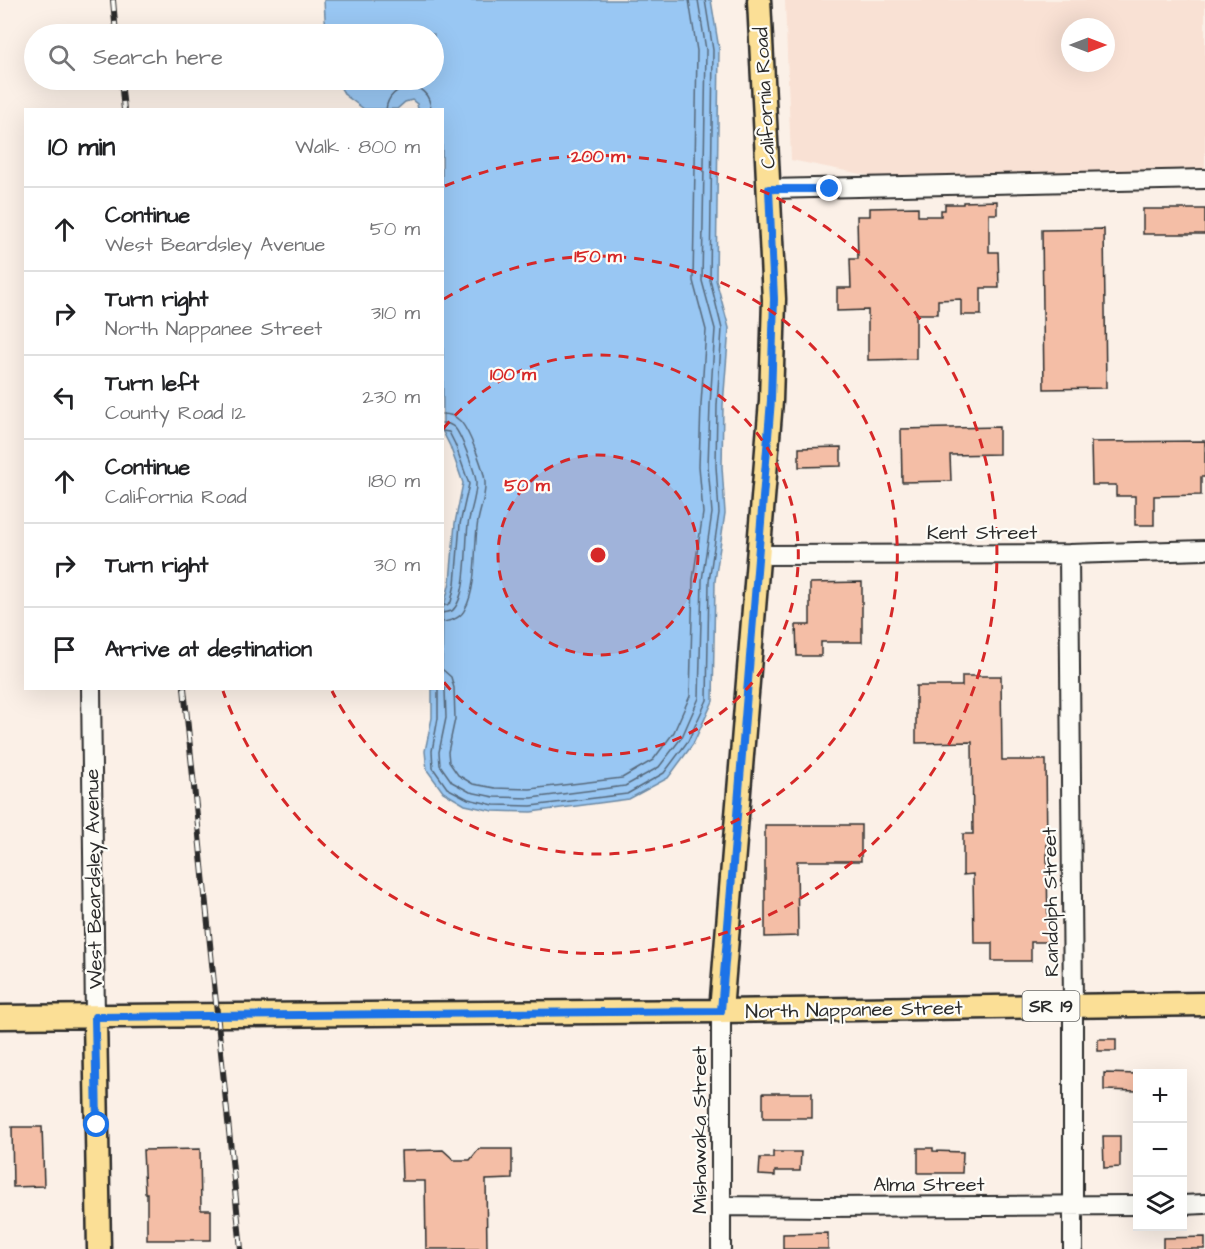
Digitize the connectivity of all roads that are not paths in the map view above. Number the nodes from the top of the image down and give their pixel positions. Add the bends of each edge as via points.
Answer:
1 (759, 0) edge
2 (1205, 179) edge
3 (769, 189) junction
4 (1205, 550) edge
5 (1070, 554) junction
6 (760, 555) junction
7 (91, 690) edge
8 (1205, 1004) edge
9 (1073, 1005) junction
10 (721, 1011) junction
11 (0, 1017) edge
12 (95, 1017) junction
13 (1205, 1204) edge
14 (1133, 1205) edge
15 (1187, 1205) edge
16 (721, 1206) junction
17 (1072, 1206) junction
18 (99, 1249) edge
19 (721, 1249) edge
20 (1073, 1249) edge

1 - 3 main road, California Road
2 - 3 street
3 - 6 main road, California Road via 774,299 772,389
4 - 5 street, Kent Street
5 - 6 street, Kent Street
5 - 9 street, Randolph Street
6 - 10 main road, California Road
7 - 12 street, West Beardsley Avenue
8 - 9 main road, North Nappanee Street / SR 19
9 - 10 main road, North Nappanee Street / SR 19
9 - 17 street, Randolph Street
10 - 12 main road, North Nappanee Street / SR 19
10 - 16 street, Mishawaka Street
11 - 12 main road, North Nappanee Street / SR 19
12 - 18 main road, West Beardsley Avenue
13 - 15 street
14 - 17 street, Alma Street
16 - 17 street, Alma Street
16 - 19 street, Mishawaka Street
17 - 20 street, Randolph Street

